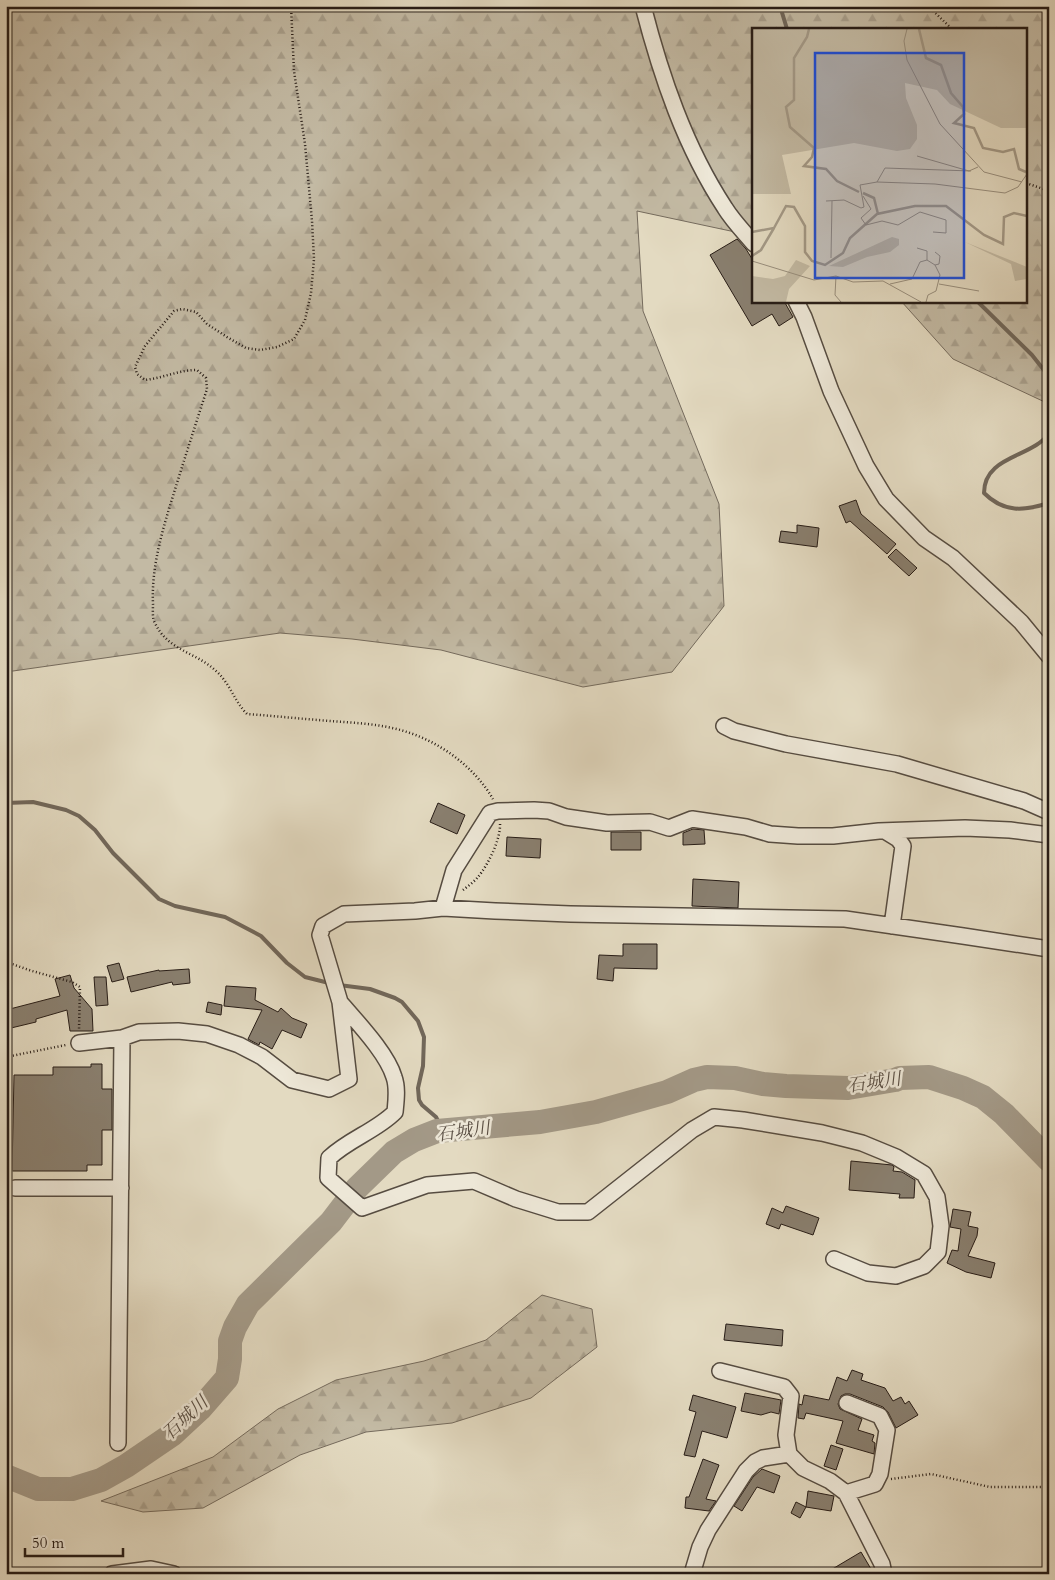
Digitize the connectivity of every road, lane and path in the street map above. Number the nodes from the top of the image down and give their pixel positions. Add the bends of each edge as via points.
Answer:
1 (291, 6) edge
2 (644, 6) edge
3 (928, 6) edge
4 (951, 28) edge
5 (1028, 184) edge
6 (1049, 191) edge
7 (752, 242) edge
8 (796, 302) edge
9 (1049, 656) edge
10 (724, 726) dead end
11 (498, 811) junction
12 (1049, 812) edge
13 (885, 831) junction
14 (1049, 834) edge
15 (443, 908) junction
16 (892, 926) junction
17 (1049, 949) edge
18 (6, 962) edge
19 (340, 1002) junction
20 (122, 1038) junction
21 (79, 1043) junction
22 (6, 1057) edge
23 (15, 1188) dead end
24 (121, 1188) junction
25 (834, 1259) dead end
26 (720, 1371) dead end
27 (847, 1403) dead end
28 (118, 1443) dead end
29 (790, 1454) junction
30 (877, 1479) junction
31 (1049, 1487) edge
32 (846, 1493) junction
33 (151, 1571) edge
34 (112, 1574) edge
35 (174, 1574) edge
36 (692, 1574) edge
37 (884, 1574) edge

1 - 11 path via 294,70 305,144 314,259 305,320 294,339 260,350 246,348 207,324 196,312 182,308 174,311 144,346 135,367 137,374 145,380 197,370 206,378 207,389 160,542 152,587 154,621 174,646 216,671 247,714 354,723 408,732 445,750 466,766 489,792
2 - 7 street via 654,48 680,122 725,209
3 - 4 path
5 - 6 path
8 - 9 street via 831,391 866,466 886,499 924,538 953,558 1021,622
10 - 12 street via 786,744 897,764 1024,801
11 - 13 street via 549,811 607,824 650,822 669,828 692,818 770,834 833,836
11 - 15 street via 490,813 454,870
11 - 15 path via 500,831 497,844 478,877
13 - 14 street via 966,828
13 - 16 street via 903,846
15 - 16 street via 845,919
15 - 19 street via 344,914 323,926 320,935
16 - 17 street
18 - 21 path via 80,987
19 - 20 street via 349,1079 329,1089 292,1080 262,1057 220,1037 178,1031 139,1032
19 - 25 street via 380,1050 394,1077 396,1095 395,1112 385,1122 329,1158 328,1178 362,1208 427,1185 474,1181 558,1212 588,1212 692,1130 714,1117 743,1120 862,1143 896,1157 924,1174 937,1197 942,1226 938,1252 924,1266 896,1276 868,1273
20 - 21 street
20 - 24 street
21 - 22 path
23 - 24 street
24 - 28 street
26 - 29 street via 784,1387 792,1396 786,1435
27 - 30 street via 880,1416 887,1430
29 - 32 street via 803,1468
29 - 36 street via 763,1458 746,1471 708,1530
30 - 31 path via 931,1474 990,1487
30 - 32 street via 875,1484
32 - 37 street
33 - 34 street
33 - 35 street

